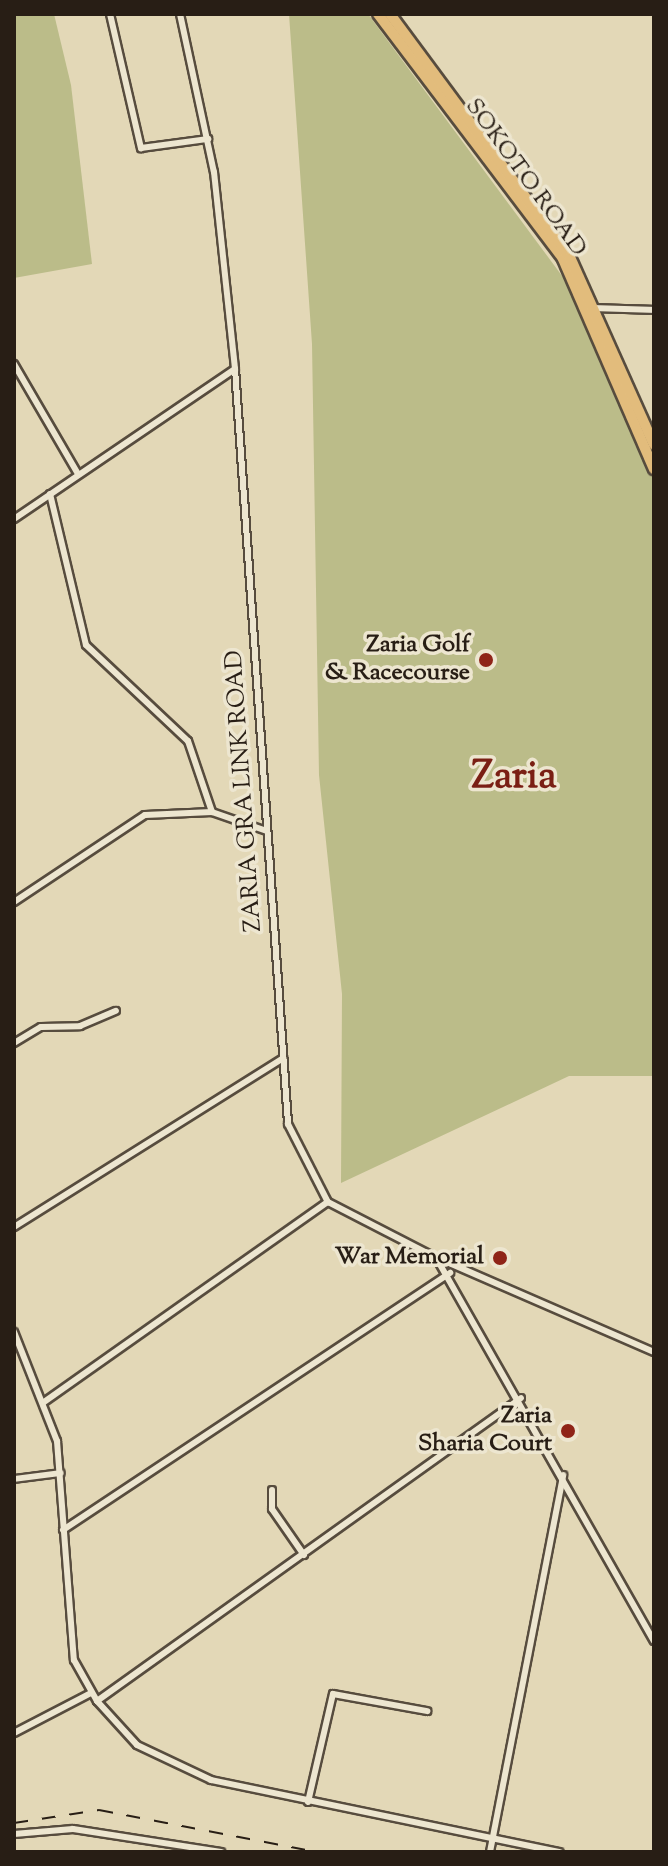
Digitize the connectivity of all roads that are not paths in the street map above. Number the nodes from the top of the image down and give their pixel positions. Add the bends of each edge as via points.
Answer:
1 (110, 14) edge
2 (180, 14) edge
3 (378, 14) edge
4 (390, 14) edge
5 (208, 139) junction
6 (595, 308) junction
7 (654, 310) edge
8 (14, 364) edge
9 (235, 369) junction
10 (654, 445) edge
11 (654, 469) edge
12 (78, 474) junction
13 (50, 494) junction
14 (14, 519) edge
15 (212, 812) junction
16 (267, 831) junction
17 (14, 902) edge
18 (116, 1011) dead end
19 (14, 1043) edge
20 (283, 1058) junction
21 (328, 1202) junction
22 (14, 1227) edge
23 (433, 1256) junction
24 (450, 1273) junction
25 (14, 1332) edge
26 (654, 1352) edge
27 (521, 1398) junction
28 (44, 1402) junction
29 (61, 1473) junction
30 (563, 1475) junction
31 (14, 1479) edge
32 (272, 1490) dead end
33 (63, 1530) junction
34 (304, 1555) junction
35 (654, 1641) edge
36 (91, 1693) junction
37 (97, 1701) junction
38 (427, 1711) dead end
39 (14, 1733) edge
40 (308, 1802) junction
41 (14, 1834) edge
42 (492, 1839) junction
43 (221, 1852) edge
44 (490, 1852) edge
45 (560, 1852) edge

1 - 5 street via 141,148
2 - 5 street, ZARIA GRA LINK ROAD
3 - 11 main road, SOKOTO ROAD via 563,259
4 - 6 main road, SOKOTO ROAD via 570,257
5 - 9 street, ZARIA GRA LINK ROAD
6 - 7 street
6 - 10 main road, SOKOTO ROAD
8 - 12 street
9 - 12 street
9 - 16 street, ZARIA GRA LINK ROAD
12 - 13 street
13 - 14 street
13 - 15 street via 86,645 188,741
15 - 16 street
15 - 17 street via 145,815
16 - 20 street, ZARIA GRA LINK ROAD
18 - 19 street via 80,1026 32,1030
20 - 21 street, ZARIA GRA LINK ROAD via 288,1124
20 - 22 street
21 - 23 street
21 - 28 street
23 - 24 street
23 - 26 street
24 - 27 street
24 - 33 street
25 - 28 street
27 - 30 street
27 - 34 street
28 - 29 street
29 - 31 street
29 - 33 street
30 - 35 street
30 - 42 street
32 - 34 street via 270,1505
33 - 36 street via 70,1639
34 - 37 street
36 - 37 street
36 - 39 street
37 - 40 street via 137,1745 177,1768
38 - 40 street via 333,1694
40 - 42 street
41 - 43 street via 73,1829
42 - 44 street
42 - 45 street

